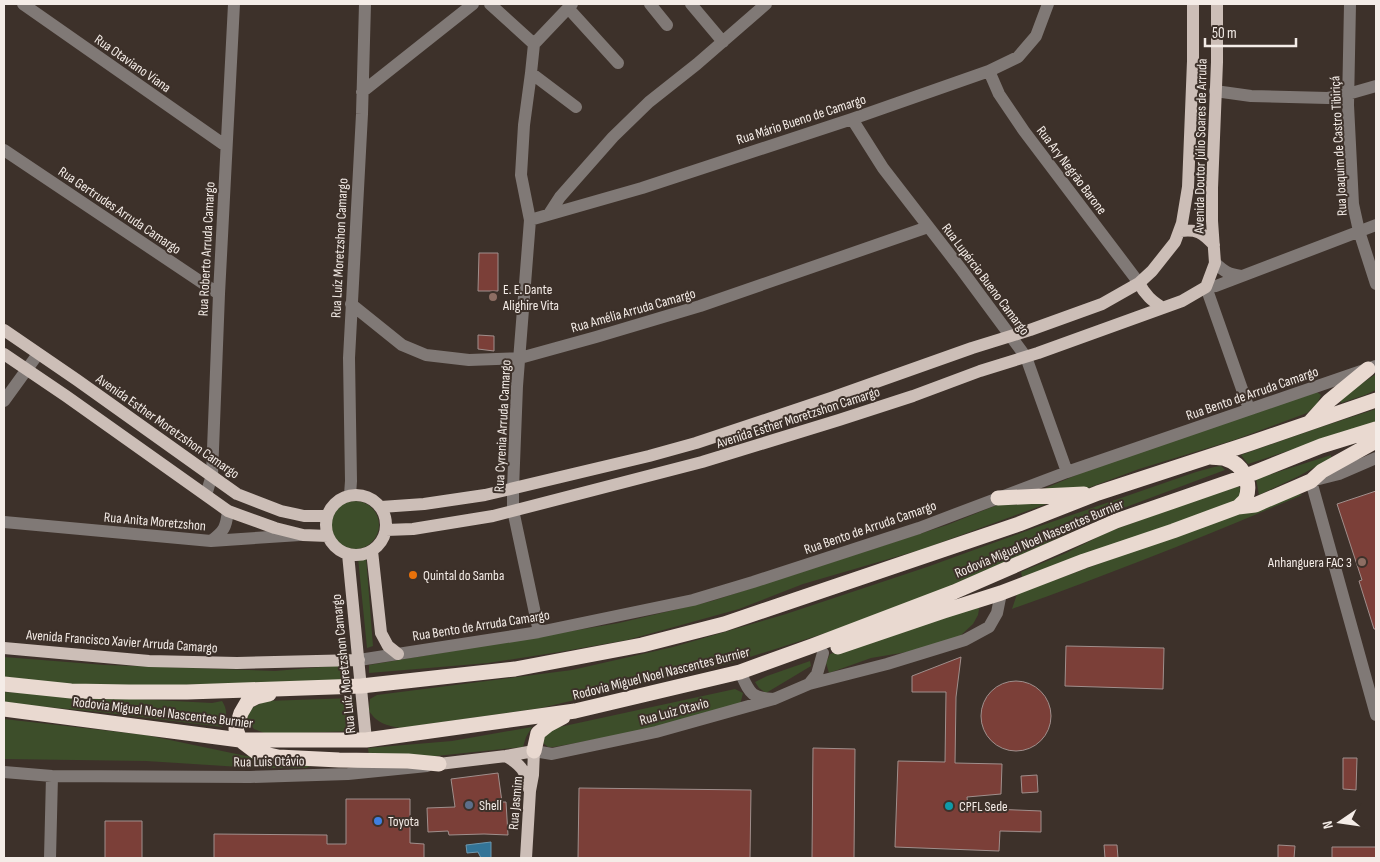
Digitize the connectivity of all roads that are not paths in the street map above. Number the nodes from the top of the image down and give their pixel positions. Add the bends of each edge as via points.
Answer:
1 (23, 4) edge
2 (234, 4) edge
3 (364, 4) edge
4 (473, 4) edge
5 (490, 4) edge
6 (650, 4) edge
7 (691, 4) edge
8 (766, 4) edge
9 (1048, 4) edge
10 (1193, 4) edge
11 (1216, 4) edge
12 (1350, 4) edge
13 (570, 6) edge
14 (667, 25) dead end
15 (723, 42) junction
16 (534, 44) junction
17 (618, 63) dead end
18 (989, 70) junction
19 (531, 73) junction
20 (1376, 86) edge
21 (1215, 91) junction
22 (362, 92) junction
23 (1348, 94) junction
24 (576, 107) dead end
25 (852, 118) junction
26 (226, 146) junction
27 (4, 150) edge
28 (549, 214) junction
29 (530, 220) junction
30 (1376, 224) edge
31 (928, 226) junction
32 (1180, 231) junction
33 (1359, 231) junction
34 (1214, 245) junction
35 (1215, 263) junction
36 (1152, 271) joint
37 (1241, 276) junction
38 (1139, 283) junction
39 (1376, 284) edge
40 (1206, 287) junction
41 (219, 294) junction
42 (351, 304) junction
43 (1163, 308) junction
44 (4, 330) edge
45 (1010, 336) junction
46 (4, 354) edge
47 (38, 354) junction
48 (1026, 357) junction
49 (520, 358) junction
50 (1372, 368) edge
51 (26, 369) junction
52 (1376, 400) edge
53 (4, 401) edge
54 (1250, 409) junction
55 (1310, 423) junction
56 (1376, 429) edge
57 (1376, 441) edge
58 (1208, 457) junction
59 (1376, 458) edge
60 (1067, 472) junction
61 (212, 475) junction
62 (1246, 476) junction
63 (1311, 481) junction
64 (513, 489) junction
65 (1098, 494) junction
66 (206, 495) junction
67 (350, 495) junction
68 (998, 498) junction
69 (381, 507) junction
70 (1238, 507) junction
71 (513, 510) junction
72 (228, 511) junction
73 (327, 516) junction
74 (4, 522) edge
75 (386, 530) junction
76 (303, 535) junction
77 (328, 536) junction
78 (211, 541) junction
79 (372, 551) junction
80 (348, 554) junction
81 (1001, 593) junction
82 (538, 632) junction
83 (4, 648) edge
84 (818, 650) junction
85 (398, 654) junction
86 (359, 660) junction
87 (740, 672) junction
88 (4, 684) edge
89 (808, 684) junction
90 (361, 686) junction
91 (1372, 686) edge
92 (317, 687) junction
93 (774, 699) junction
94 (4, 709) edge
95 (575, 711) junction
96 (1376, 715) edge
97 (240, 740) junction
98 (366, 740) junction
99 (534, 751) junction
100 (506, 756) junction
101 (439, 764) junction
102 (4, 772) edge
103 (52, 776) junction
104 (530, 791) junction
105 (50, 858) edge
106 (526, 858) edge

1 - 26 street, Rua Otaviano Viana
2 - 26 street, Rua Roberto Arruda Camargo
3 - 22 street, Rua Luíz Moretzshon Camargo
4 - 22 street
5 - 16 street
6 - 14 street
7 - 15 street
8 - 15 street
9 - 18 street, Rua Mário Bueno de Camargo via 1036,36 1018,57
10 - 32 main road, Avenida Doutor Júlio Soares de Arruda via 1188,187
11 - 21 main road, Avenida Doutor Júlio Soares de Arruda
12 - 23 street, Rua Joaquim de Castro Tibiriçá
13 - 16 street
13 - 17 street
15 - 28 street via 649,102 613,137
16 - 19 street, Rua Cyrenia Arruda Camargo
18 - 25 street, Rua Mário Bueno de Camargo
18 - 38 street, Rua Ary Negrão Barone via 999,94 1019,124
19 - 24 street
19 - 29 street, Rua Cyrenia Arruda Camargo via 521,175
20 - 23 street
21 - 23 street via 1251,96 1328,98
21 - 34 main road, Avenida Doutor Júlio Soares de Arruda
22 - 42 street, Rua Luíz Moretzshon Camargo
23 - 33 street, Rua Joaquim de Castro Tibiriçá via 1353,204
25 - 28 street, Rua Mário Bueno de Camargo via 642,188
25 - 31 street, Rua Lupércio Bueno Camargo via 883,168
26 - 41 street, Rua Roberto Arruda Camargo
27 - 41 street, Rua Gertrudes Arruda Camargo
28 - 29 street, Rua Mário Bueno de Camargo
29 - 49 street, Rua Cyrenia Arruda Camargo
30 - 33 street
31 - 45 street, Rua Lupércio Bueno Camargo
31 - 49 street, Rua Amélia Arruda Camargo via 700,306
32 - 34 main road via 1198,231
32 - 36 main road, Avenida Doutor Júlio Soares de Arruda
33 - 37 street
33 - 39 street, Rua Joaquim de Castro Tibiriçá
34 - 35 main road, Avenida Doutor Júlio Soares de Arruda
35 - 37 street via 1230,275
35 - 40 main road, Avenida Doutor Júlio Soares de Arruda
36 - 38 main road, Avenida Esther Moretzshon Camargo
37 - 40 street
38 - 43 main road via 1149,299
38 - 45 main road, Avenida Esther Moretzshon Camargo via 1102,304
40 - 43 main road, Avenida Esther Moretzshon Camargo
40 - 54 street
41 - 61 street, Rua Roberto Arruda Camargo
42 - 49 street, Rua Amélia Arruda Camargo via 402,345 426,355 469,360
42 - 67 street, Rua Luíz Moretzshon Camargo via 348,358
43 - 48 main road, Avenida Esther Moretzshon Camargo
44 - 47 main road, Avenida Esther Moretzshon Camargo
45 - 48 street, Rua Lupércio Bueno Camargo
45 - 64 main road, Avenida Esther Moretzshon Camargo via 696,443
46 - 51 main road
47 - 51 street
47 - 61 main road, Avenida Esther Moretzshon Camargo
48 - 60 street, Rua Lupércio Bueno Camargo
48 - 71 main road, Avenida Esther Moretzshon Camargo via 752,448
49 - 64 street, Rua Cyrenia Arruda Camargo
50 - 54 street, Rua Bento de Arruda Camargo
50 - 55 highway via 1329,401
51 - 53 street
51 - 66 main road
52 - 55 highway, Rodovia Miguel Noel Nascentes Burnier
54 - 60 street, Rua Bento de Arruda Camargo
55 - 58 highway, Rodovia Miguel Noel Nascentes Burnier
56 - 62 highway, Rodovia Miguel Noel Nascentes Burnier via 1321,446
57 - 63 highway via 1322,471
58 - 62 highway via 1226,459
58 - 65 highway, Rodovia Miguel Noel Nascentes Burnier
59 - 63 street via 1339,474
60 - 68 street, Rua Bento de Arruda Camargo
61 - 66 street, Rua Roberto Arruda Camargo
61 - 73 main road, Avenida Esther Moretzshon Camargo via 238,494 281,511
62 - 70 highway via 1246,499
62 - 84 highway, Rodovia Miguel Noel Nascentes Burnier via 1116,521
63 - 70 highway via 1255,505
63 - 91 street
64 - 69 main road, Avenida Esther Moretzshon Camargo via 424,504
64 - 71 street, Rua Cyrenia Arruda Camargo
65 - 68 highway
65 - 90 highway, Rodovia Miguel Noel Nascentes Burnier via 724,624 642,645 515,669
66 - 72 main road
67 - 69 main road via 367,496
67 - 73 main road via 336,502
68 - 82 street, Rua Bento de Arruda Camargo via 919,528 693,600
69 - 75 main road
70 - 81 highway
71 - 75 main road, Avenida Esther Moretzshon Camargo via 413,529
71 - 82 street, Rua Cyrenia Arruda Camargo
72 - 76 main road
72 - 78 street via 223,532
73 - 77 main road
74 - 78 street, Rua Anita Moretzshon
75 - 79 main road via 384,538
76 - 77 main road
76 - 78 street, Rua Anita Moretzshon
77 - 80 main road via 332,544
79 - 80 main road
79 - 85 main road via 381,632 388,646
80 - 86 main road, Rua Luíz Moretzshon Camargo
81 - 84 highway
81 - 89 street, Rua Luiz Otavio via 997,613 989,627 965,640
82 - 85 street, Rua Bento de Arruda Camargo
83 - 86 main road, Avenida Francisco Xavier Arruda Camargo via 237,664
84 - 87 highway, Rodovia Miguel Noel Nascentes Burnier
84 - 89 street via 817,674
85 - 86 street, Rua Bento de Arruda Camargo
86 - 90 main road, Rua Luíz Moretzshon Camargo
87 - 93 street via 754,695
87 - 95 highway, Rodovia Miguel Noel Nascentes Burnier
88 - 92 highway, Rodovia Miguel Noel Nascentes Burnier via 71,691 129,692
89 - 93 street, Rua Luiz Otavio
90 - 92 highway, Rodovia Miguel Noel Nascentes Burnier
90 - 98 main road, Rua Luíz Moretzshon Camargo
91 - 96 street
92 - 97 highway via 248,701 236,728
93 - 99 street, Rua Luiz Otavio via 656,732 552,754
94 - 97 highway, Rodovia Miguel Noel Nascentes Burnier
95 - 98 highway, Rodovia Miguel Noel Nascentes Burnier
95 - 99 highway via 538,733
97 - 98 highway, Rodovia Miguel Noel Nascentes Burnier
97 - 101 highway via 256,752 278,757
99 - 100 main road, Rua Luis Otávio
99 - 104 main road, Rua Jasmim
100 - 101 main road, Rua Luis Otávio
100 - 104 main road via 522,768
101 - 103 street, Rua Luis Otávio via 348,774
102 - 103 street, Rua Luis Otávio
103 - 105 street
104 - 106 main road, Rua Jasmim

